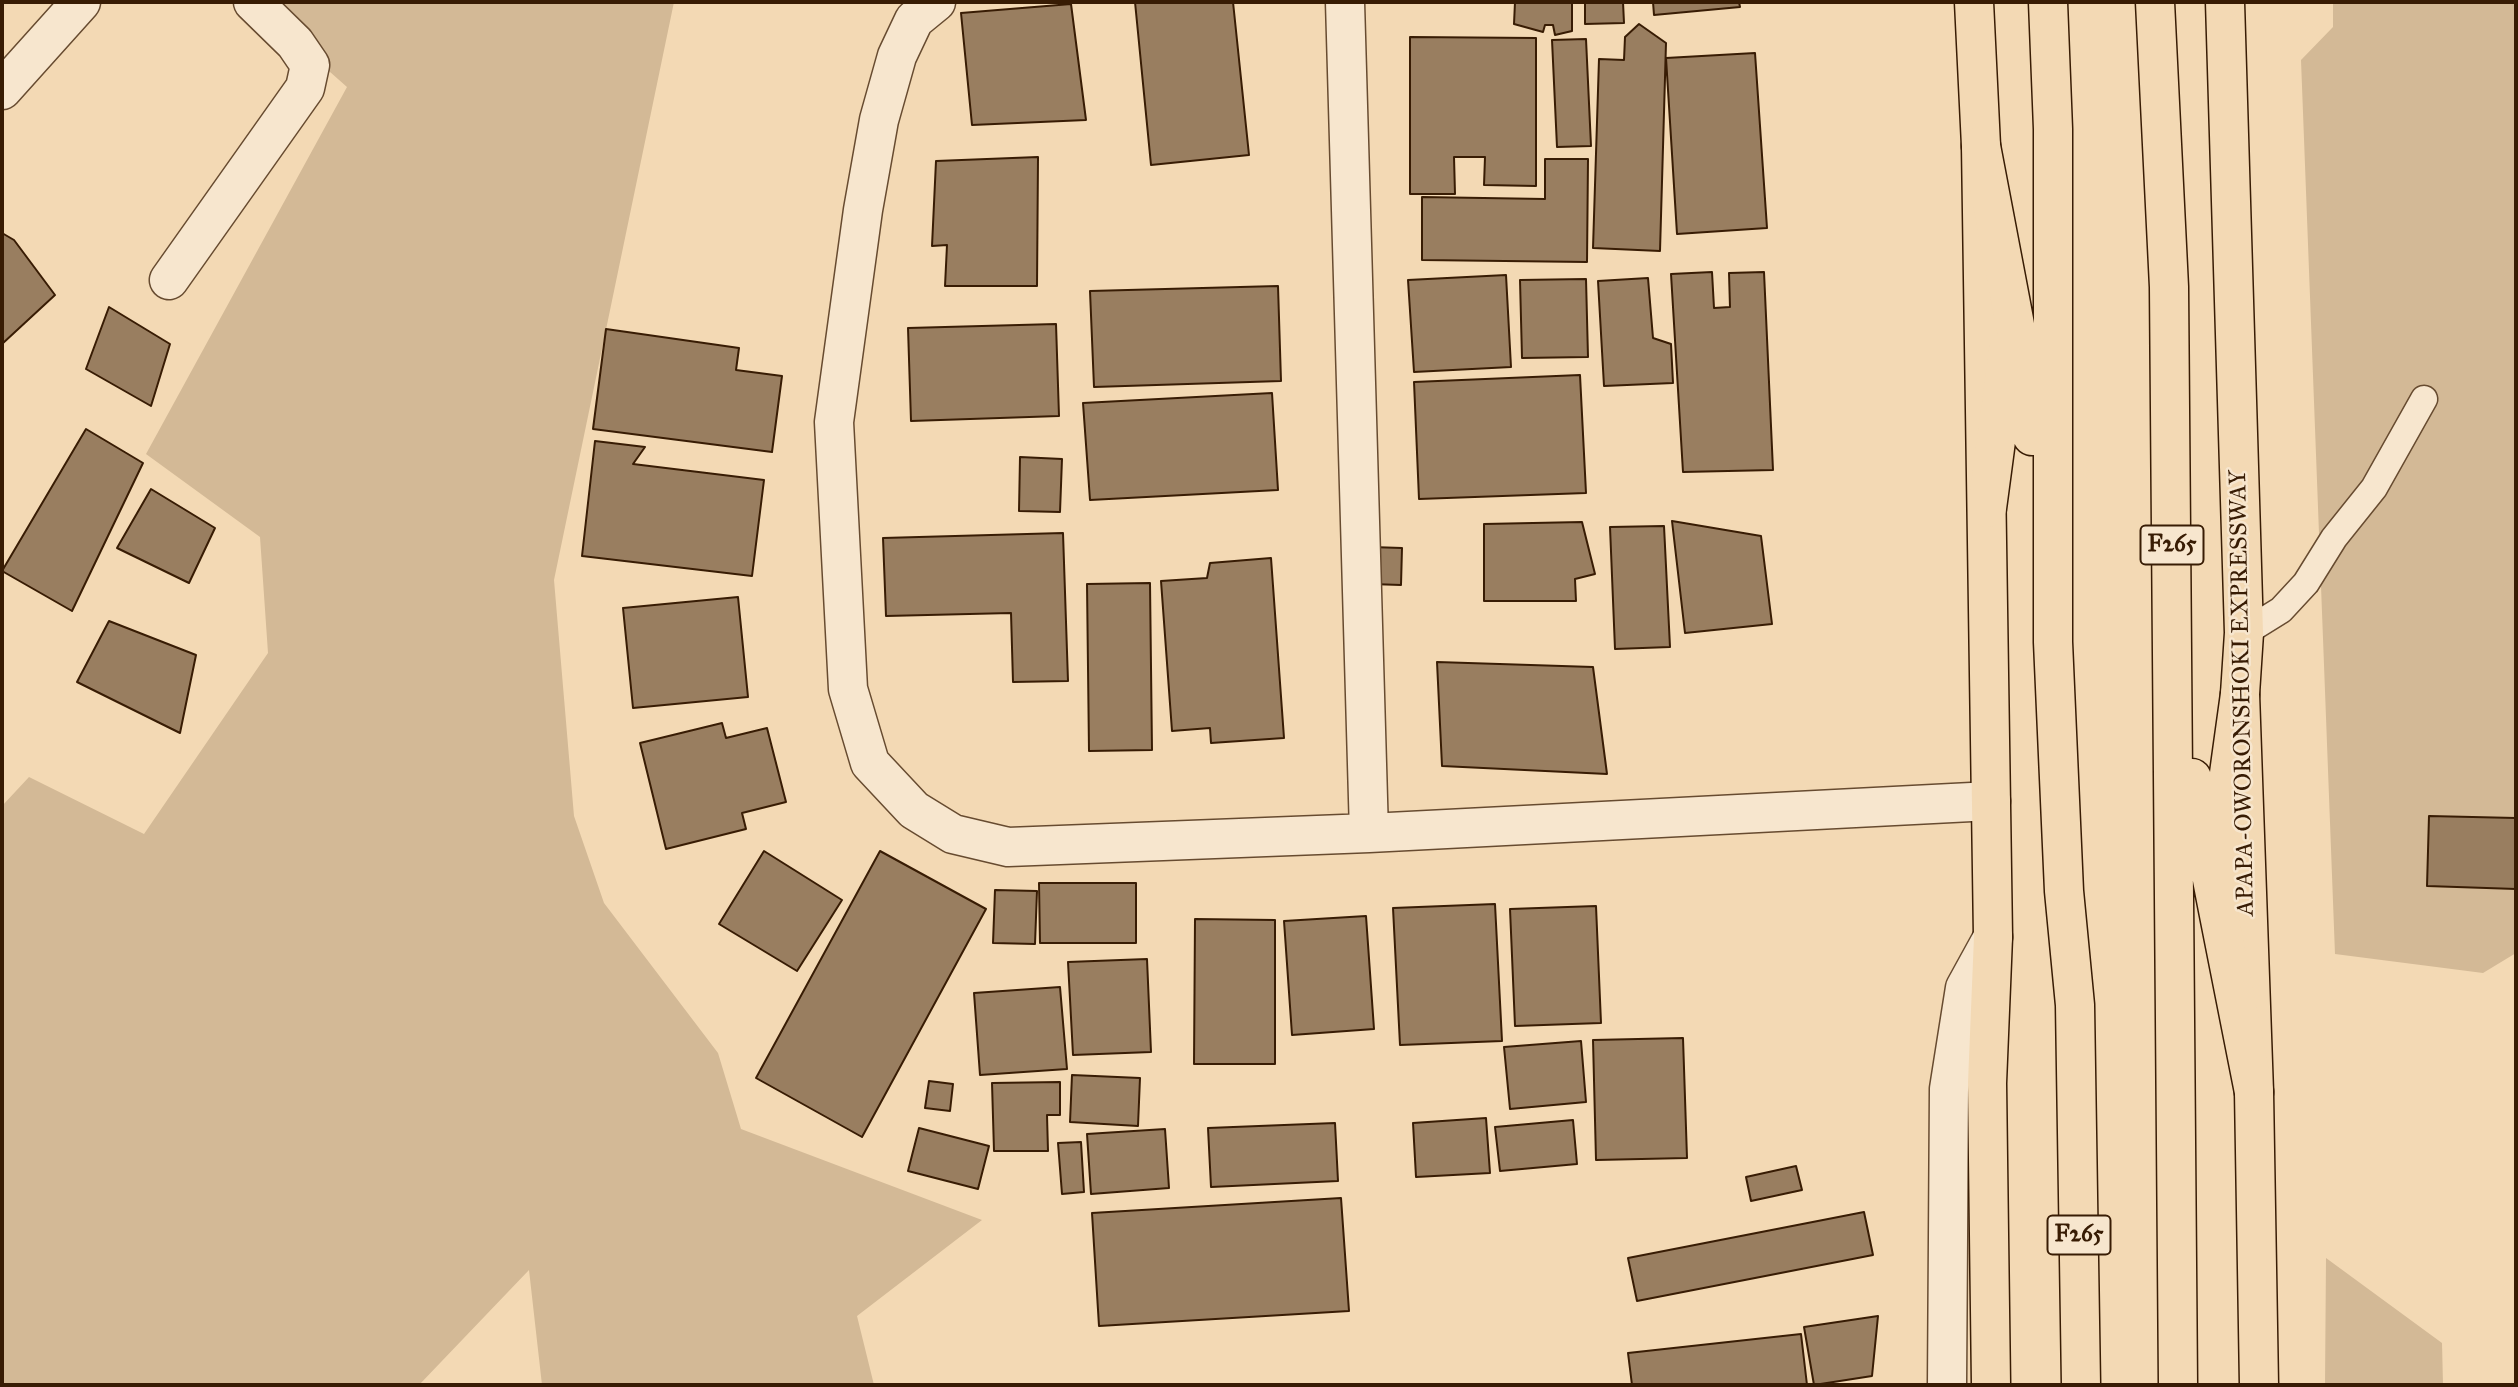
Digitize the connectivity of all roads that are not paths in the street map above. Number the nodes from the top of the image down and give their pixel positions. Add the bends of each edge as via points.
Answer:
1 (81, 2) edge
2 (253, 2) edge
3 (936, 2) edge
4 (1345, 2) edge
5 (1974, 2) edge
6 (2048, 2) edge
7 (2155, 2) edge
8 (2225, 2) edge
9 (2, 90) edge
10 (2053, 129) junction
11 (1981, 146) junction
12 (169, 279) dead end
13 (2012, 318) junction
14 (2424, 399) dead end
15 (1987, 508) junction
16 (2244, 633) junction
17 (2053, 642) junction
18 (2174, 679) junction
19 (2240, 694) junction
20 (1991, 802) junction
21 (1369, 833) junction
22 (2212, 893) junction
23 (1993, 937) junction
24 (2173, 1088) junction
25 (2254, 1092) junction
26 (1947, 1385) edge
27 (1991, 1385) edge
28 (2081, 1385) edge
29 (2178, 1385) edge
30 (2259, 1385) edge

1 - 9 street
2 - 12 street via 295,43 310,65 304,88
3 - 21 street via 914,20 897,56 880,120 834,422 848,689 870,764 914,810 953,834 1008,847
4 - 21 street
5 - 11 main road
6 - 10 main road, F265
7 - 18 main road, F265 via 2169,287
8 - 16 main road, APAPA-OWORONSHOKI EXPRESSWAY
10 - 13 main road
10 - 17 main road, F265
11 - 13 main road
11 - 15 main road
13 - 15 main road
13 - 17 main road via 2027,388
14 - 16 lane via 2374,488 2306,583 2281,610
15 - 20 main road
16 - 19 main road, APAPA-OWORONSHOKI EXPRESSWAY
17 - 28 main road, F265 via 2076,1085
18 - 22 main road
18 - 24 main road, F265
19 - 22 main road
19 - 25 main road, APAPA-OWORONSHOKI EXPRESSWAY
20 - 21 street
20 - 23 main road
22 - 24 main road
22 - 25 main road
23 - 26 street via 1965,988 1952,1067
23 - 27 main road via 1987,1083
24 - 29 main road, F265
25 - 30 main road, APAPA-OWORONSHOKI EXPRESSWAY

